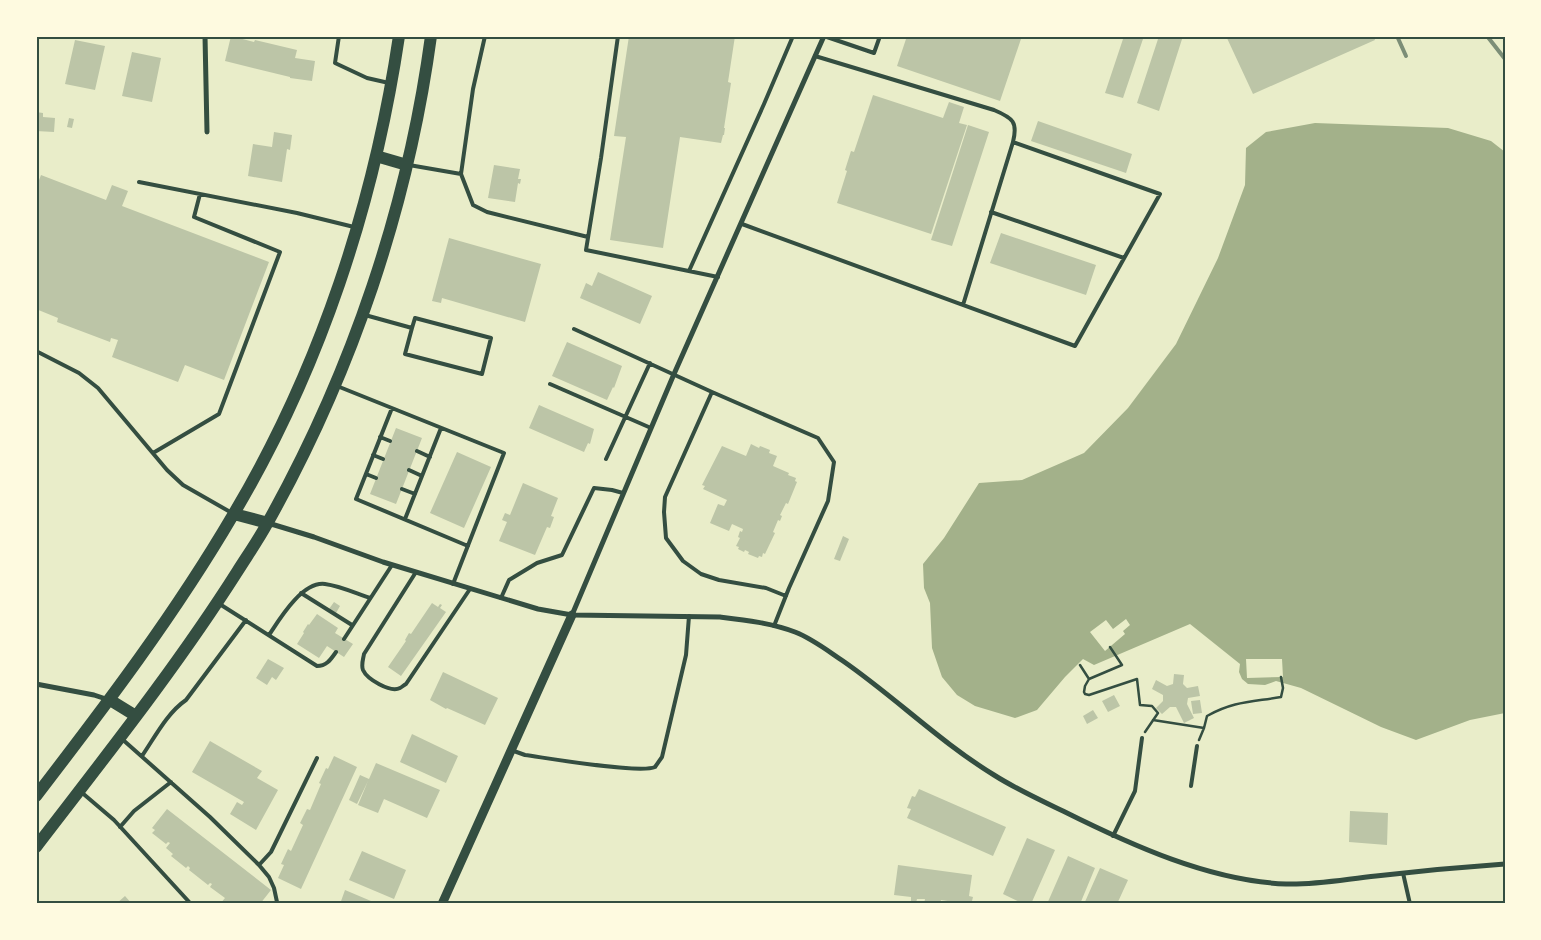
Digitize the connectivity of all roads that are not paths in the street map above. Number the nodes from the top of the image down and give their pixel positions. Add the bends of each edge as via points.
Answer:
1 (205, 36) edge
2 (339, 36) edge
3 (399, 36) edge
4 (431, 36) edge
5 (484, 36) edge
6 (618, 36) edge
7 (793, 36) edge
8 (824, 36) edge
9 (880, 36) edge
10 (815, 56) junction
11 (391, 83) junction
12 (206, 132) dead end
13 (1013, 142) junction
14 (376, 156) junction
15 (407, 164) junction
16 (461, 174) junction
17 (139, 182) dead end
18 (200, 194) junction
19 (992, 212) junction
20 (742, 224) junction
21 (357, 227) junction
22 (588, 237) junction
23 (1124, 258) junction
24 (689, 271) junction
25 (718, 277) junction
26 (963, 305) junction
27 (363, 315) junction
28 (412, 328) junction
29 (574, 329) dead end
30 (36, 350) edge
31 (650, 363) junction
32 (674, 374) junction
33 (550, 384) dead end
34 (335, 385) junction
35 (712, 392) junction
36 (392, 408) junction
37 (625, 417) junction
38 (441, 428) junction
39 (651, 428) junction
40 (380, 437) junction
41 (390, 441) dead end
42 (417, 451) dead end
43 (153, 453) junction
44 (373, 455) junction
45 (430, 456) junction
46 (383, 459) dead end
47 (606, 459) dead end
48 (409, 470) dead end
49 (366, 474) junction
50 (422, 476) junction
51 (376, 478) dead end
52 (402, 489) dead end
53 (623, 493) junction
54 (415, 494) junction
55 (234, 514) junction
56 (405, 520) junction
57 (268, 523) junction
58 (468, 546) junction
59 (392, 565) junction
60 (416, 572) junction
61 (453, 584) junction
62 (470, 589) junction
63 (301, 593) junction
64 (786, 596) junction
65 (370, 598) junction
66 (501, 598) junction
67 (218, 602) junction
68 (572, 615) junction
69 (689, 616) junction
70 (246, 620) junction
71 (352, 626) junction
72 (774, 626) junction
73 (269, 635) junction
74 (344, 639) dead end
75 (336, 652) dead end
76 (36, 684) edge
77 (110, 700) junction
78 (136, 716) junction
79 (120, 737) junction
80 (1142, 738) road end
81 (1197, 746) road end
82 (511, 750) junction
83 (142, 756) junction
84 (317, 758) dead end
85 (171, 782) junction
86 (1191, 786) dead end
87 (79, 790) junction
88 (36, 796) edge
89 (120, 827) junction
90 (1113, 836) junction
91 (36, 848) edge
92 (1505, 864) edge
93 (260, 865) junction
94 (1403, 873) junction
95 (191, 904) edge
96 (276, 904) edge
97 (442, 904) edge
98 (1410, 904) edge

1 - 12 street
2 - 11 lane via 335,63 367,78
3 - 11 main road
4 - 15 main road
5 - 16 lane
6 - 22 lane
7 - 24 lane
8 - 9 lane via 874,53
8 - 10 street
10 - 13 lane via 1008,116 1016,131
10 - 20 street
11 - 14 main road
13 - 19 lane
13 - 23 lane via 1160,194
14 - 15 main road
14 - 21 main road
15 - 16 lane
15 - 27 main road
16 - 22 lane via 473,204 487,212
17 - 18 lane
18 - 21 lane
18 - 43 lane via 194,217 280,252 219,414
19 - 23 lane
19 - 26 lane
20 - 25 street
20 - 26 lane
21 - 55 main road via 309,366 269,451
22 - 24 lane via 586,250
23 - 26 lane via 1075,346
24 - 25 lane
25 - 32 street
27 - 28 lane
27 - 34 main road
28 - 28 lane via 405,354 482,374 491,338 415,318
29 - 31 lane
30 - 43 lane via 79,373 98,388
31 - 32 lane
31 - 37 lane
32 - 35 lane
32 - 39 street
33 - 37 lane
34 - 36 lane
34 - 57 main road
35 - 64 lane via 818,438 834,462 828,501
35 - 64 lane via 665,497 666,538 683,561 701,574 766,588
36 - 38 lane
36 - 40 lane
37 - 39 lane
37 - 47 lane
38 - 45 lane
38 - 58 lane via 504,453
39 - 53 street
40 - 41 lane
40 - 44 lane
42 - 45 lane
43 - 55 lane via 183,485
44 - 46 lane
44 - 49 lane
45 - 50 lane
48 - 50 lane
49 - 51 lane
49 - 56 lane via 356,499
50 - 54 lane
52 - 54 lane
53 - 66 lane via 594,488 562,555 537,563 509,580
53 - 68 street
54 - 56 lane
55 - 57 main road
55 - 77 main road via 188,588
56 - 58 lane
57 - 59 street
57 - 67 main road
58 - 61 lane
59 - 60 street
59 - 65 lane
60 - 61 street
60 - 62 lane via 364,654 364,672 377,684 392,689 400,689 406,684
61 - 62 street
62 - 66 street
63 - 65 lane via 323,583
63 - 71 lane
63 - 73 lane via 287,607
64 - 72 lane
65 - 71 lane
66 - 68 street
67 - 70 lane
67 - 78 main road
68 - 69 street
68 - 82 street
69 - 72 street
69 - 82 lane via 686,655 662,756 655,767 645,770 627,768 525,755
70 - 73 lane
70 - 83 lane
71 - 74 lane
72 - 90 street via 795,632 819,645 857,671 942,740 994,775
73 - 75 lane via 317,666 323,666
76 - 77 street
77 - 78 main road
77 - 88 main road
78 - 79 main road
79 - 83 lane
79 - 87 main road
80 - 90 lane via 1135,791
81 - 86 lane
82 - 97 street
83 - 85 lane
84 - 93 lane via 271,852
85 - 89 lane via 134,811
85 - 93 lane
87 - 89 lane
87 - 91 main road
89 - 95 lane
90 - 94 street via 1216,874 1261,882 1312,884
92 - 94 street
93 - 96 lane via 274,888
94 - 98 lane

